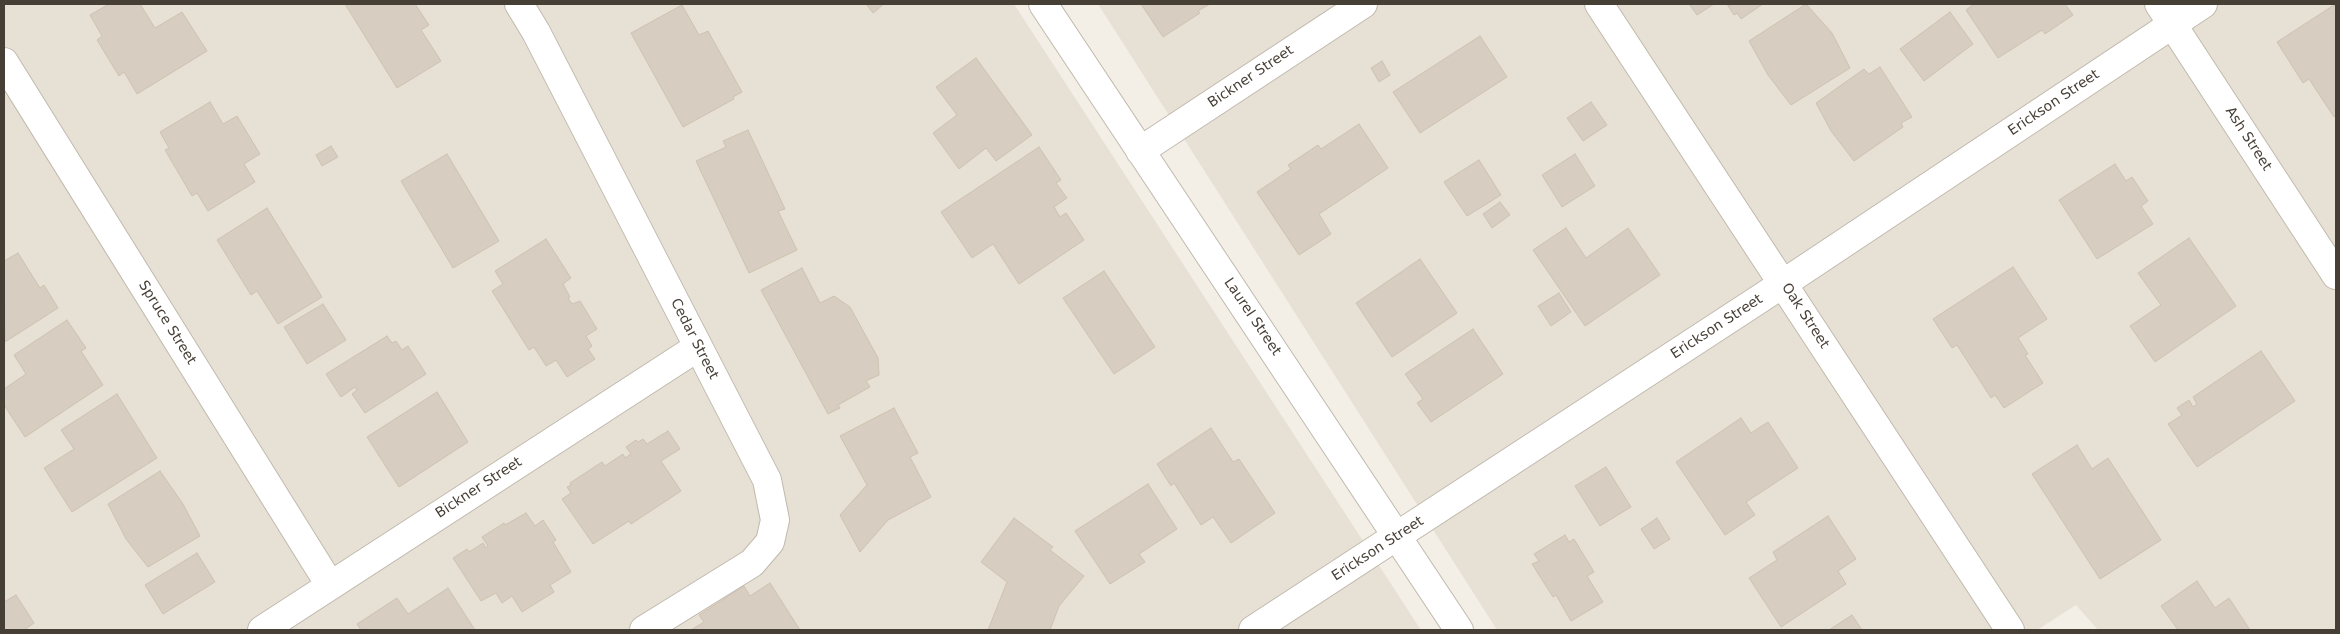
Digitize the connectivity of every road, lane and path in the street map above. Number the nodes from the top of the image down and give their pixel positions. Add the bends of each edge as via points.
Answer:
1 (519, 4) edge
2 (1044, 4) edge
3 (1363, 4) edge
4 (1599, 4) edge
5 (2203, 4) edge
6 (2166, 14) edge
7 (4, 62) edge
8 (1140, 151) junction
9 (2336, 275) edge
10 (1784, 283) junction
11 (698, 348) junction
12 (1397, 537) junction
13 (330, 584) junction
14 (262, 630) edge
15 (644, 630) edge
16 (1253, 630) edge
17 (1459, 630) edge
18 (2010, 630) edge

1 - 11 street, Cedar Street
2 - 8 street, Laurel Street
3 - 8 street, Bickner Street
4 - 10 street, Oak Street
5 - 6 street, Erickson Street
6 - 9 street, Ash Street
6 - 10 street, Erickson Street
7 - 13 street, Spruce Street
8 - 12 street, Laurel Street
10 - 12 street, Erickson Street
10 - 18 street, Oak Street
11 - 13 street, Bickner Street
11 - 15 street, Cedar Street via 767,480 775,520 770,542 752,563
12 - 16 street, Erickson Street
12 - 17 street, Laurel Street
13 - 14 street, Bickner Street

